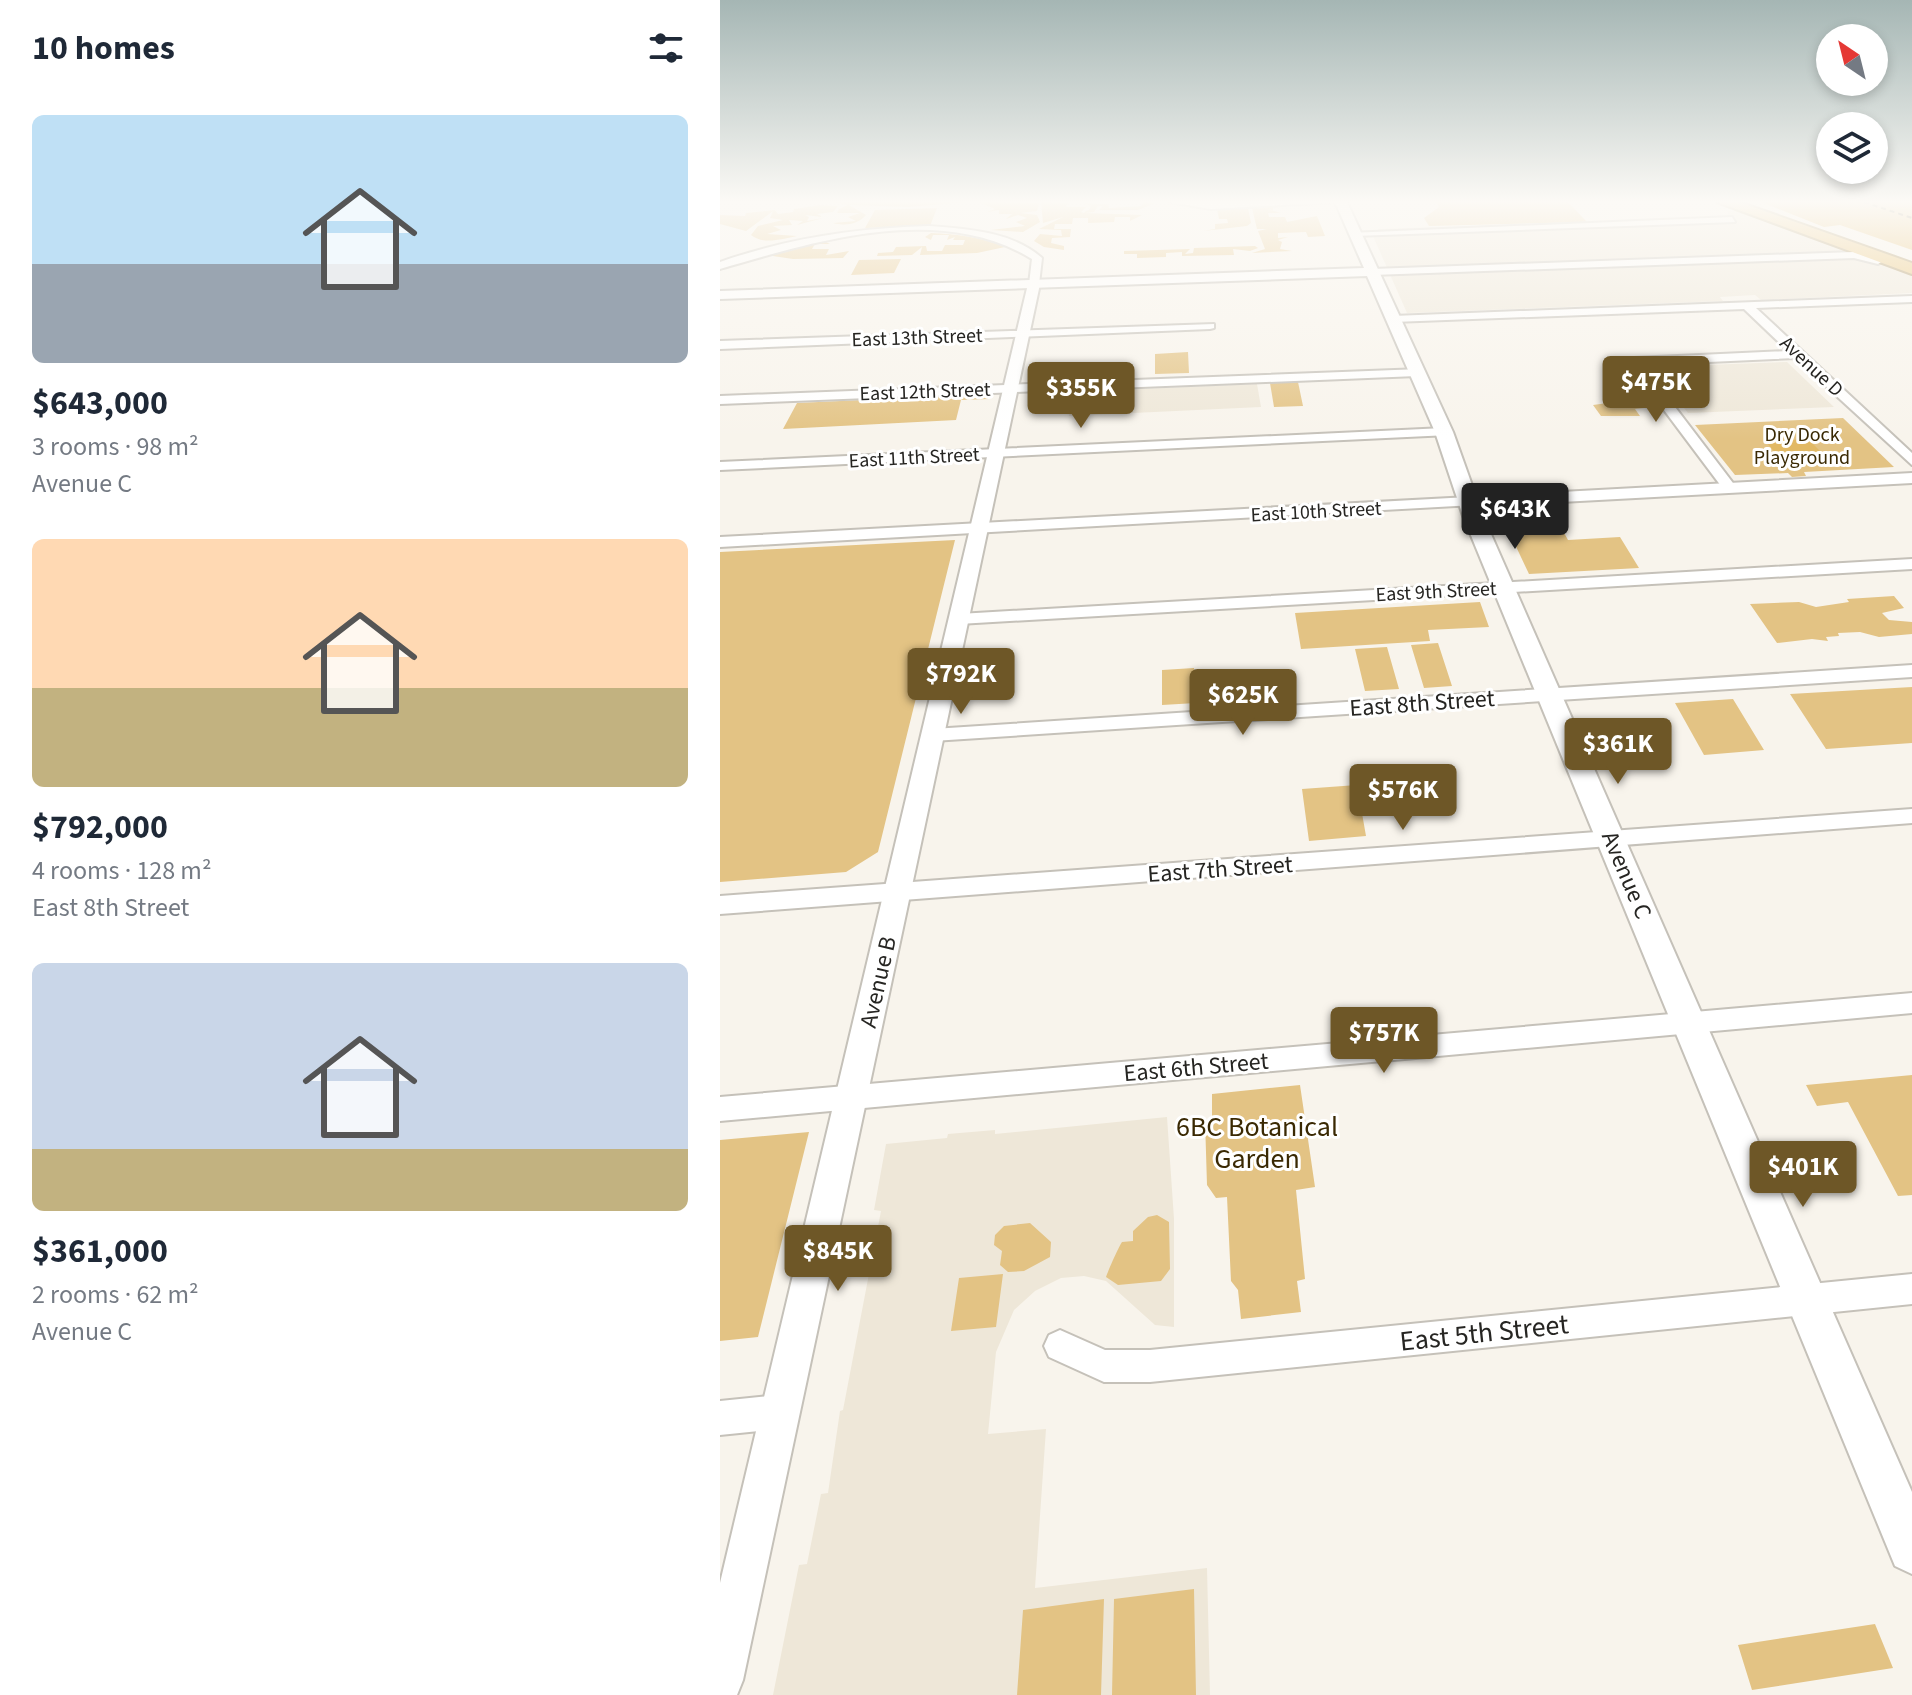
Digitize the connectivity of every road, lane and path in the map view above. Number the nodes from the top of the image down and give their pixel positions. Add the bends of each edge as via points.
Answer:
1 (1116, 281) edge
2 (1376, 281) edge
3 (1034, 284) junction
4 (720, 295) edge
5 (1912, 299) edge
6 (1746, 305) junction
7 (1393, 319) junction
8 (1210, 326) dead end
9 (1023, 333) junction
10 (720, 345) edge
11 (1799, 354) junction
12 (1417, 372) junction
13 (1012, 387) junction
14 (720, 400) edge
15 (1444, 432) junction
16 (996, 453) junction
17 (1912, 461) edge
18 (720, 466) edge
19 (1912, 478) edge
20 (1729, 487) junction
21 (1469, 502) junction
22 (978, 529) junction
23 (720, 542) edge
24 (1912, 564) edge
25 (1505, 587) junction
26 (959, 619) junction
27 (1912, 671) edge
28 (1551, 695) junction
29 (933, 735) junction
30 (1912, 816) edge
31 (1612, 839) junction
32 (898, 893) junction
33 (720, 905) edge
34 (1912, 1003) edge
35 (1689, 1023) junction
36 (851, 1098) junction
37 (720, 1109) edge
38 (1912, 1289) edge
39 (1807, 1300) junction
40 (1060, 1346) dead end
41 (780, 1412) junction
42 (720, 1418) edge
43 (1912, 1549) edge
44 (720, 1680) edge

1 - 3 main road
2 - 7 main road, Avenue C
3 - 4 main road
3 - 9 street, Avenue B
5 - 6 street
6 - 7 street
6 - 11 street, Avenue D
7 - 12 main road, Avenue C
8 - 9 street, East 13th Street
9 - 10 street, East 13th Street
9 - 13 street, Avenue B
11 - 17 street, Avenue D
11 - 20 street via 1635,362
12 - 13 street, East 12th Street
12 - 15 main road, Avenue C
13 - 14 street, East 12th Street
13 - 16 street, Avenue B
15 - 16 street, East 11th Street
15 - 21 main road, Avenue C
16 - 18 street, East 11th Street
16 - 22 street, Avenue B
19 - 20 street, East 10th Street
20 - 21 street, East 10th Street
21 - 22 street, East 10th Street
21 - 25 main road, Avenue C
22 - 23 street, East 10th Street
22 - 26 street, Avenue B
24 - 25 street, East 9th Street
25 - 26 street, East 9th Street
25 - 28 main road, Avenue C
26 - 29 street, Avenue B
27 - 28 street, East 8th Street
28 - 29 street, East 8th Street
28 - 31 main road, Avenue C
29 - 32 street, Avenue B
30 - 31 street, East 7th Street
31 - 32 street, East 7th Street
31 - 35 main road, Avenue C
32 - 33 street, East 7th Street
32 - 36 street, Avenue B
34 - 35 street, East 6th Street
35 - 36 street, East 6th Street
35 - 39 main road, Avenue C
36 - 37 street, East 6th Street
36 - 41 street, Avenue B
38 - 39 street, East 5th Street
39 - 40 street, East 5th Street via 1150,1366 1104,1366
39 - 43 main road, Avenue C
41 - 42 street
41 - 44 street, Avenue B

